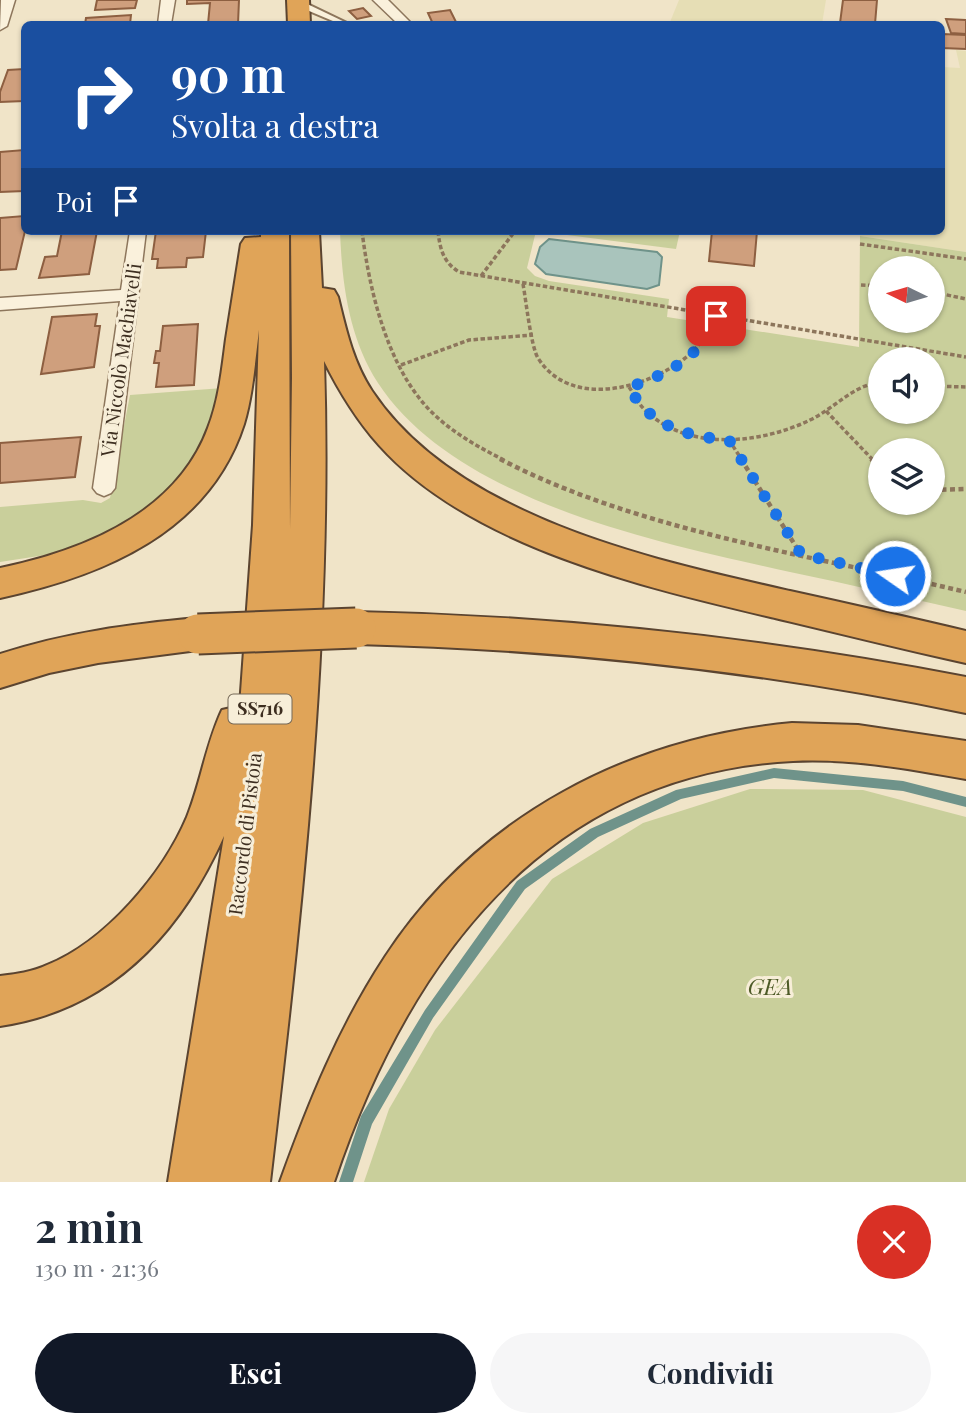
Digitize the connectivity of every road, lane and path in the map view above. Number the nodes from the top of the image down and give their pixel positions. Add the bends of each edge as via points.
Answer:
1 (8, 0) edge
2 (168, 0) edge
3 (380, 0) edge
4 (298, 9) edge
5 (165, 21) edge
6 (336, 21) edge
7 (402, 21) edge
8 (0, 26) edge
9 (137, 235) edge
10 (255, 235) edge
11 (275, 235) edge
12 (305, 235) edge
13 (307, 235) edge
14 (362, 235) edge
15 (439, 235) edge
16 (512, 235) edge
17 (860, 244) dead end
18 (966, 259) edge
19 (480, 276) junction
20 (523, 284) junction
21 (860, 285) dead end
22 (868, 285) edge
23 (129, 295) junction
24 (945, 295) edge
25 (966, 299) edge
26 (0, 304) edge
27 (716, 316) junction
28 (533, 335) junction
29 (966, 357) edge
30 (401, 365) junction
31 (868, 386) edge
32 (945, 386) edge
33 (629, 387) junction
34 (966, 387) edge
35 (827, 411) junction
36 (729, 440) junction
37 (868, 455) edge
38 (104, 488) dead end
39 (966, 489) edge
40 (945, 490) edge
41 (801, 554) junction
42 (270, 570) junction
43 (0, 583) edge
44 (966, 592) edge
45 (966, 647) edge
46 (0, 671) edge
47 (966, 695) edge
48 (966, 760) edge
49 (0, 1001) edge
50 (195, 1182) edge
51 (243, 1182) edge
52 (307, 1182) edge

1 - 8 street
2 - 5 street
3 - 7 street
4 - 6 lane
9 - 23 street, Via Niccolò Machiavelli
10 - 43 highway via 233,399 222,437 205,469 161,516 122,544 65,569
11 - 42 highway, Raccordo di Pistoia / SS716
12 - 51 highway, Raccordo di Pistoia / SS716 via 309,400 304,621 290,796
13 - 45 highway via 321,268 328,329 342,366 372,415 441,480 505,517 627,566
14 - 30 path via 376,313
15 - 19 path via 442,257 451,268
16 - 19 path
17 - 18 path
19 - 20 path
20 - 27 path
20 - 28 path
21 - 22 path
23 - 26 street
23 - 38 street, Via Niccolò Machiavelli
24 - 25 path
27 - 29 path
27 - 33 path via 712,330 695,351 669,370
28 - 30 path via 469,340
28 - 33 path via 537,358 561,382 591,388
30 - 41 path via 420,399 441,420 472,443 542,481 653,518
31 - 35 path
32 - 34 path
33 - 36 path via 644,410 672,428
35 - 36 path via 791,428
35 - 37 path
36 - 41 path
39 - 40 path
41 - 44 path
42 - 49 highway via 222,786 183,873 142,927 100,962 53,988
42 - 50 highway, Raccordo di Pistoia / SS716 via 261,701 236,909
46 - 47 highway, bridge via 74,649 133,639 356,628 538,633 719,651
48 - 52 highway via 834,742 750,746 632,778 542,828 490,868 412,963 366,1036

